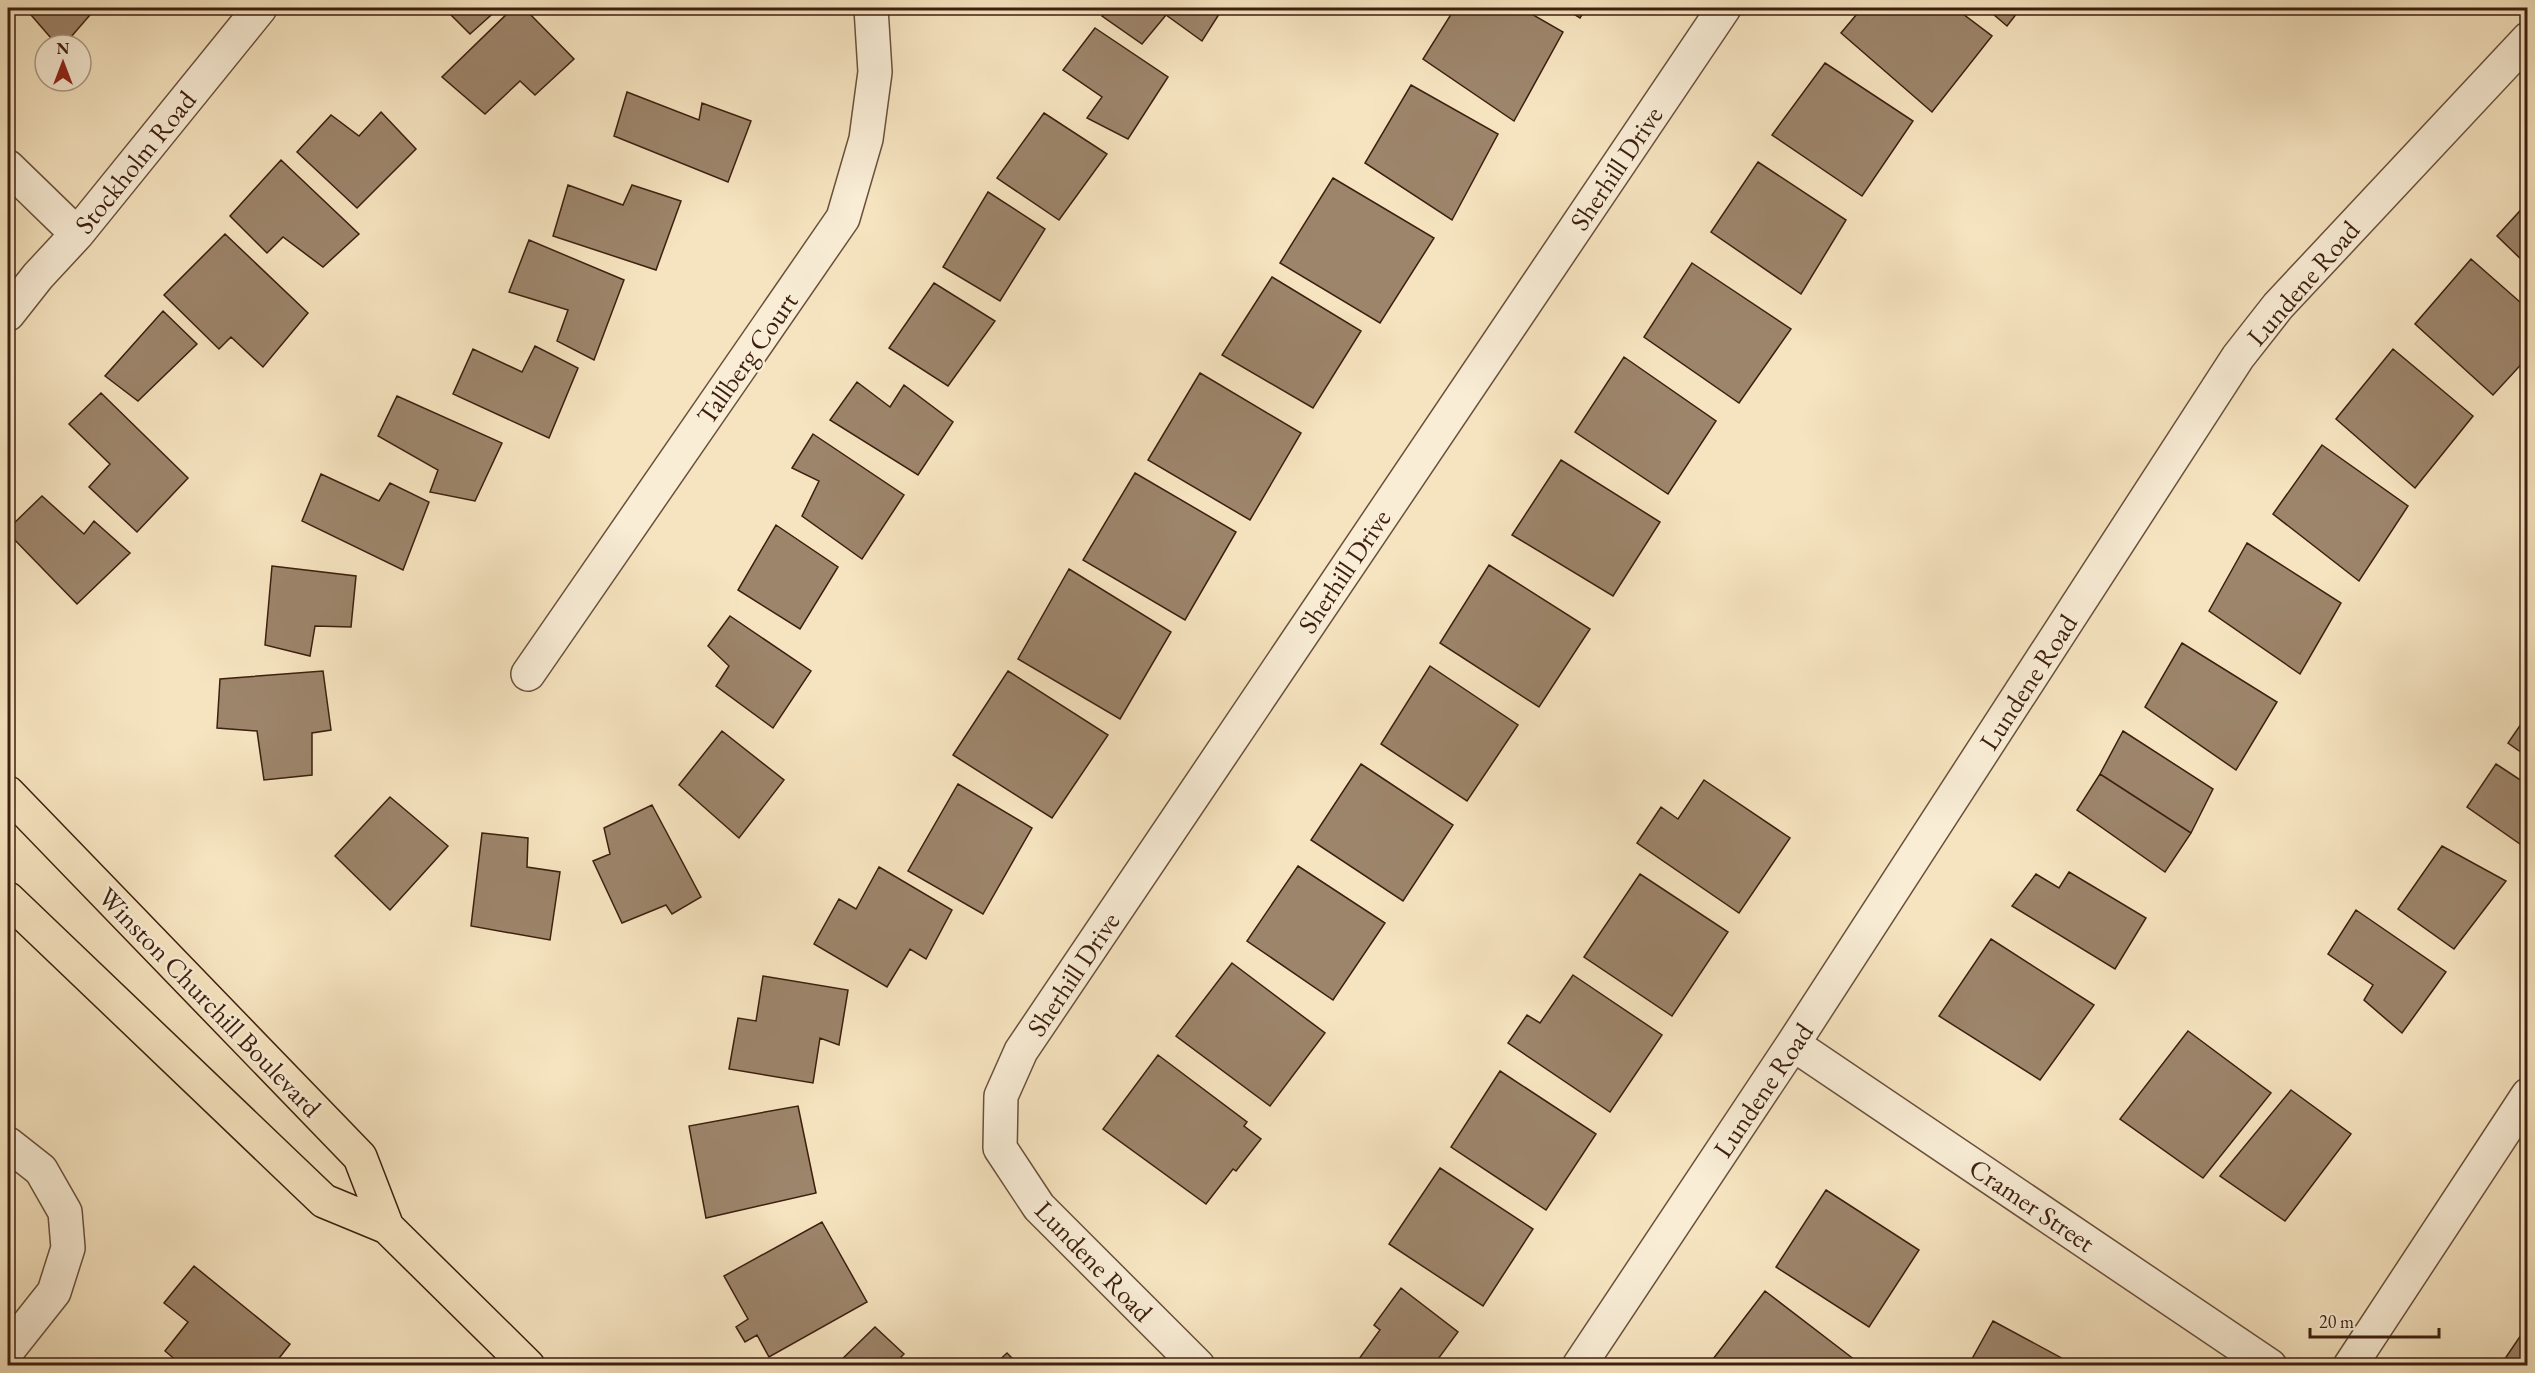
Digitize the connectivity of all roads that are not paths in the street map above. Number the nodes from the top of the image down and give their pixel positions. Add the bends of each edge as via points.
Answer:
1 (260, 8) edge
2 (871, 8) edge
3 (1724, 8) edge
4 (2528, 39) edge
5 (8, 167) edge
6 (77, 234) junction
7 (8, 314) edge
8 (528, 674) dead end
9 (8, 793) edge
10 (8, 898) edge
11 (1793, 1044) junction
12 (2528, 1095) edge
13 (8, 1144) edge
14 (1000, 1148) joint
15 (387, 1227) junction
16 (8, 1350) edge
17 (528, 1365) edge
18 (1198, 1365) edge
19 (1579, 1365) edge
20 (2270, 1365) edge
21 (2350, 1365) edge

1 - 6 street, Stockholm Road
2 - 8 street, Tallberg Court via 875,72 866,138 843,218
3 - 14 street, Sherhill Drive via 1021,1051 1001,1096
4 - 11 street, Lundene Road via 2278,306 2238,357
5 - 6 street
6 - 7 street, Stockholm Road
9 - 15 main road, Winston Churchill Boulevard via 360,1157
10 - 15 main road, Winston Churchill Boulevard via 324,1201
11 - 19 street, Lundene Road
11 - 20 street, Cramer Street
12 - 21 street
13 - 16 street via 41,1170 65,1212 68,1248 54,1292
14 - 18 street, Lundene Road via 1039,1207
15 - 17 main road, Winston Churchill Boulevard

